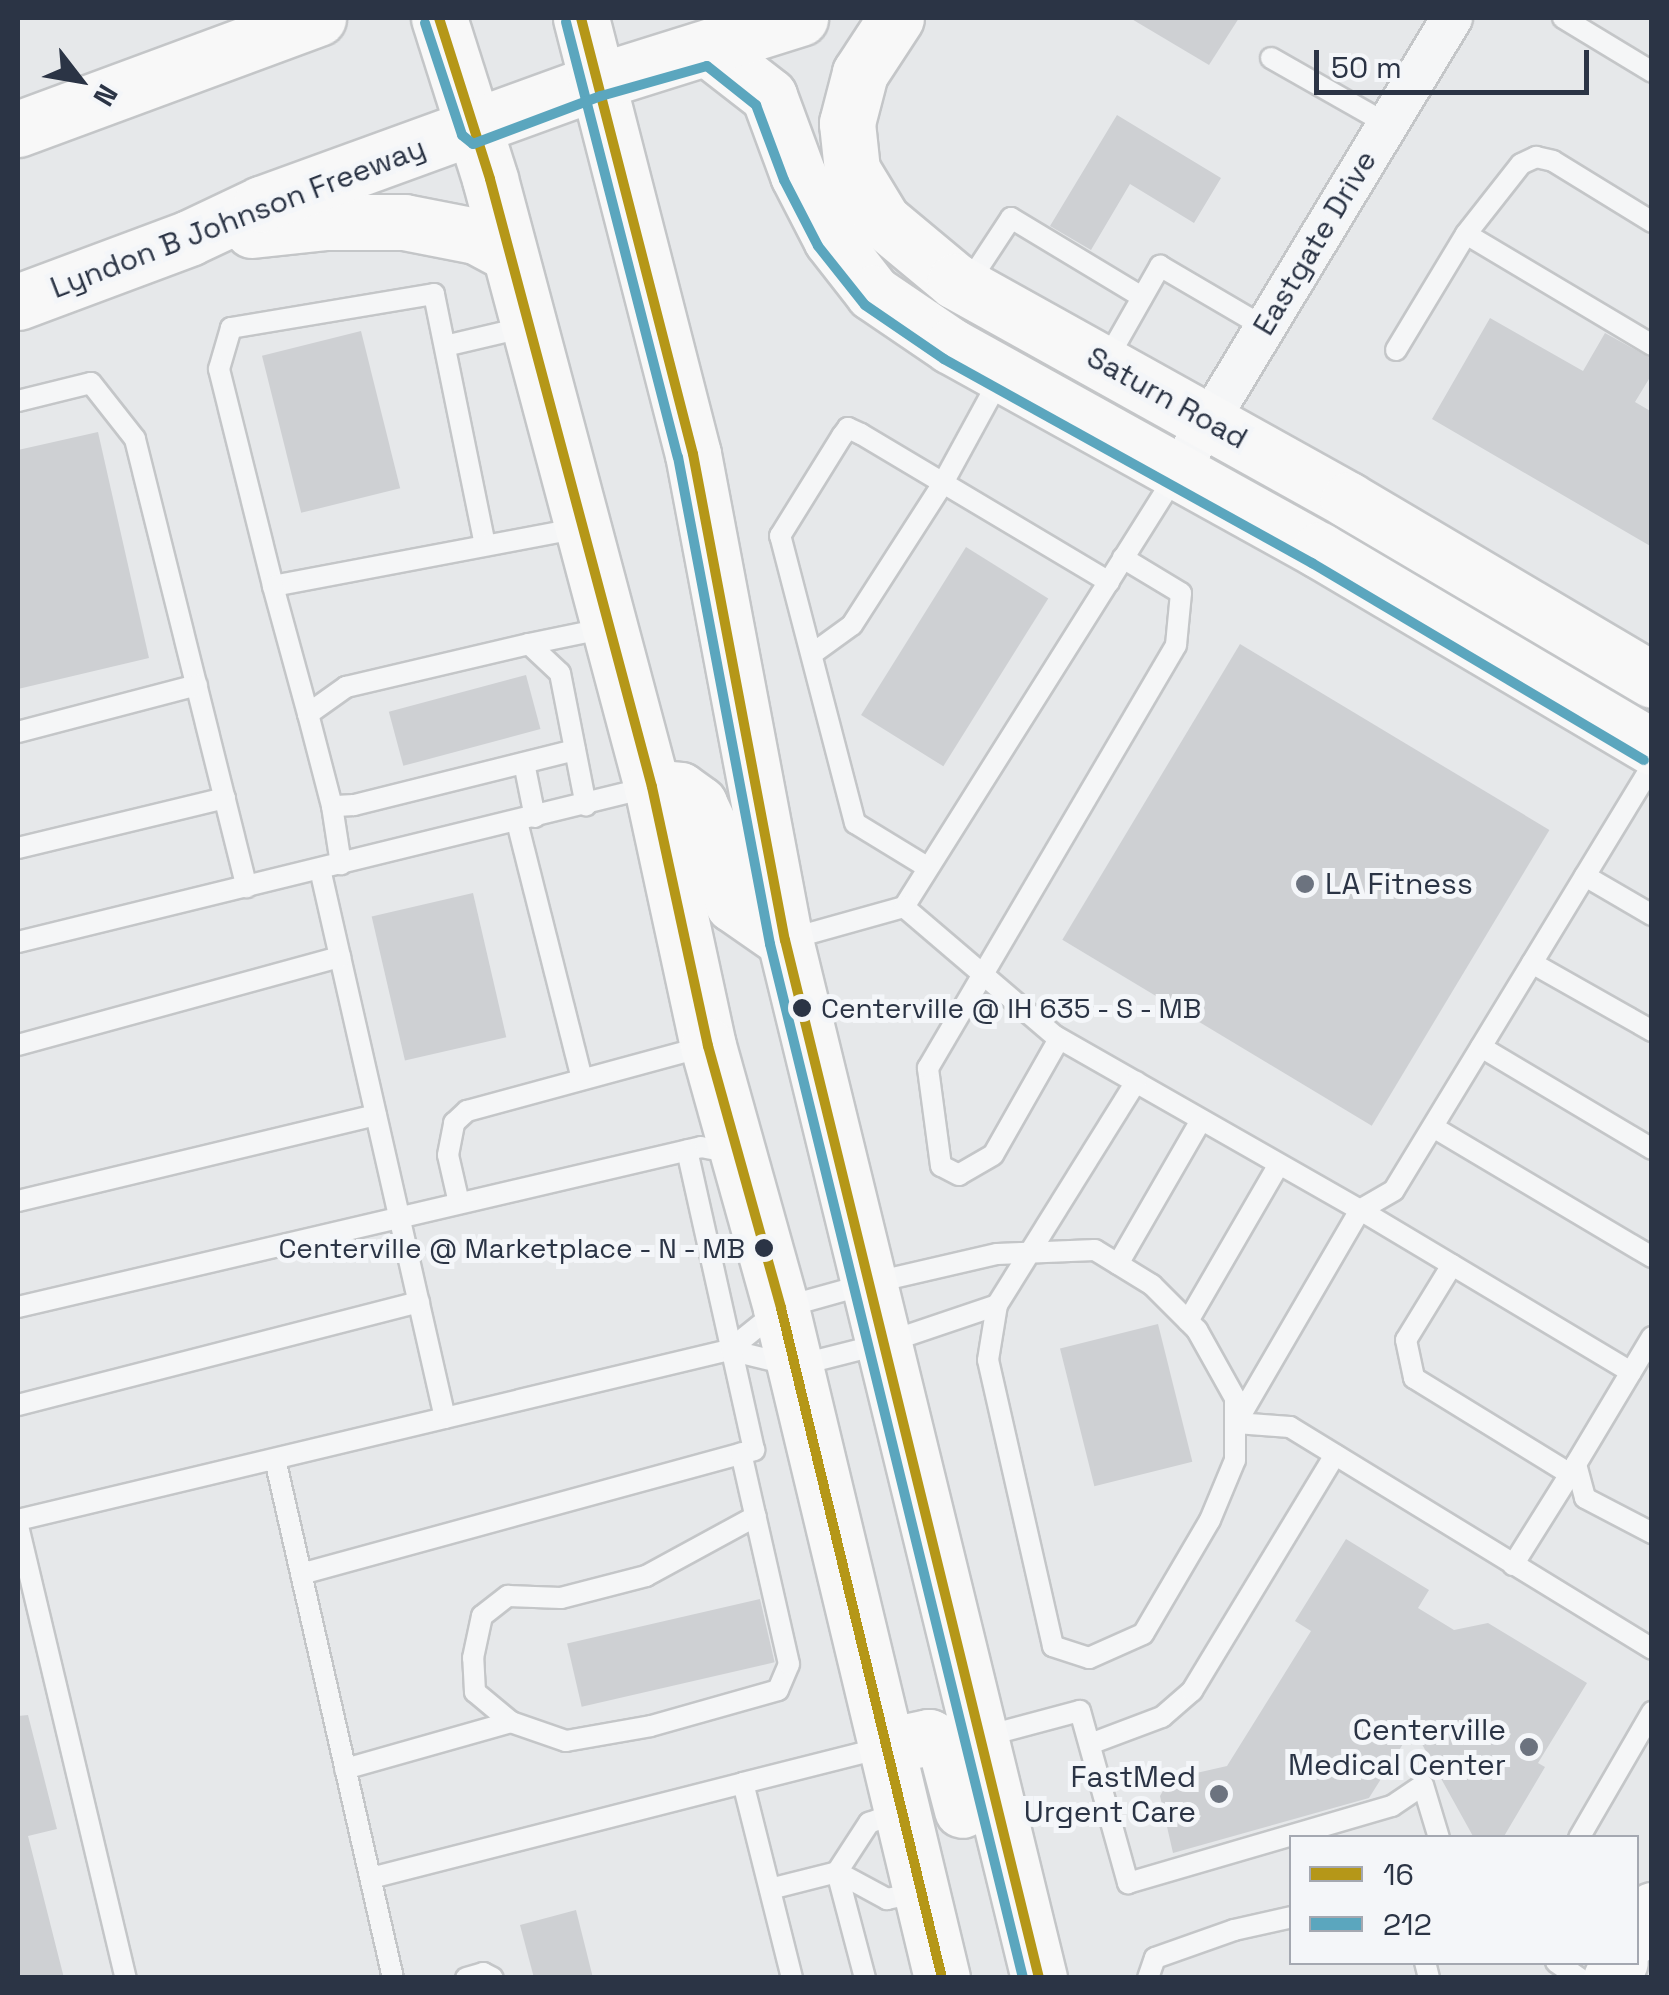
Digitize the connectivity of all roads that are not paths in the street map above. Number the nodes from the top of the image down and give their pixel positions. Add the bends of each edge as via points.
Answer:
1 (318, 18) edge
2 (439, 18) edge
3 (581, 18) edge
4 (800, 18) edge
5 (896, 18) edge
6 (1452, 18) edge
7 (1572, 20) edge
8 (710, 50) junction
9 (1271, 58) dead end
10 (1652, 72) edge
11 (596, 82) junction
12 (1387, 124) junction
13 (18, 129) edge
14 (476, 129) junction
15 (1652, 222) edge
16 (1466, 234) junction
17 (189, 238) junction
18 (508, 253) junction
19 (966, 286) junction
20 (1142, 297) junction
21 (18, 302) edge
22 (528, 327) junction
23 (1264, 327) junction
24 (1652, 345) edge
25 (444, 346) junction
26 (1396, 350) dead end
27 (1105, 363) junction
28 (1002, 374) junction
29 (18, 401) edge
30 (1208, 421) junction
31 (1179, 470) junction
32 (943, 484) junction
33 (580, 528) junction
34 (485, 545) junction
35 (1123, 558) junction
36 (1109, 582) junction
37 (272, 586) junction
38 (608, 628) junction
39 (529, 644) junction
40 (812, 654) junction
41 (1652, 680) edge
42 (197, 685) junction
43 (308, 714) junction
44 (18, 732) edge
45 (1652, 747) edge
46 (575, 750) junction
47 (524, 763) junction
48 (1652, 766) edge
49 (652, 786) junction
50 (225, 798) junction
51 (586, 805) junction
52 (332, 806) junction
53 (526, 820) junction
54 (18, 848) edge
55 (330, 867) junction
56 (928, 868) junction
57 (1584, 876) junction
58 (248, 887) junction
59 (904, 906) junction
60 (1652, 915) edge
61 (785, 940) junction
62 (18, 942) edge
63 (340, 958) junction
64 (1532, 963) junction
65 (981, 973) junction
66 (1652, 1031) edge
67 (1060, 1039) junction
68 (18, 1044) edge
69 (708, 1046) junction
70 (1480, 1048) junction
71 (582, 1078) junction
72 (1136, 1082) junction
73 (376, 1115) junction
74 (1202, 1120) junction
75 (1433, 1127) junction
76 (1652, 1148) edge
77 (713, 1152) junction
78 (1279, 1164) junction
79 (18, 1201) edge
80 (459, 1204) junction
81 (1360, 1210) junction
82 (400, 1218) junction
83 (1029, 1253) junction
84 (1652, 1257) edge
85 (1118, 1264) junction
86 (1452, 1264) junction
87 (867, 1284) junction
88 (419, 1302) junction
89 (997, 1305) junction
90 (18, 1307) edge
91 (781, 1308) junction
92 (1188, 1321) junction
93 (1652, 1338) edge
94 (882, 1344) junction
95 (729, 1350) junction
96 (795, 1366) junction
97 (1631, 1372) junction
98 (18, 1405) edge
99 (445, 1418) junction
100 (1236, 1423) junction
101 (742, 1454) junction
102 (1335, 1455) junction
103 (275, 1459) junction
104 (1573, 1469) junction
105 (756, 1516) junction
106 (18, 1523) edge
107 (1652, 1534) edge
108 (1514, 1565) junction
109 (301, 1574) junction
110 (1652, 1649) edge
111 (1652, 1712) edge
112 (512, 1722) junction
113 (980, 1738) junction
114 (1090, 1744) junction
115 (886, 1746) junction
116 (345, 1769) junction
117 (743, 1783) junction
118 (902, 1810) junction
119 (1293, 1835) edge
120 (1438, 1835) edge
121 (1580, 1835) edge
122 (1289, 1836) edge
123 (837, 1872) junction
124 (370, 1878) junction
125 (1016, 1883) junction
126 (770, 1889) junction
127 (922, 1892) junction
128 (1652, 1910) edge
129 (1289, 1917) edge
130 (1639, 1938) edge
131 (126, 1978) edge
132 (393, 1978) edge
133 (466, 1978) edge
134 (492, 1978) edge
135 (792, 1978) edge
136 (865, 1978) edge
137 (942, 1978) edge
138 (1039, 1978) edge
139 (1148, 1978) edge

1 - 13 main road
2 - 14 main road
3 - 11 main road
4 - 8 main road, Lyndon B Johnson Freeway
5 - 19 main road, Saturn Road via 860,73 847,123 852,170 883,222
6 - 12 street, Eastgate Drive
7 - 10 lane
8 - 11 main road, Lyndon B Johnson Freeway
8 - 28 main road, Saturn Road via 768,96 831,238 873,293
9 - 12 lane
11 - 14 main road, Lyndon B Johnson Freeway
11 - 61 main road via 693,454
12 - 23 street, Eastgate Drive
14 - 17 main road, Lyndon B Johnson Freeway via 261,204
14 - 18 main road
15 - 16 lane via 1553,161 1536,158 1521,164
16 - 24 lane
16 - 26 lane
17 - 18 main road via 327,222 404,222 476,236
17 - 21 main road, Lyndon B Johnson Freeway
18 - 22 main road
19 - 20 lane via 1012,218
19 - 27 main road, Saturn Road
20 - 23 lane via 1160,266
20 - 27 lane
22 - 25 lane
22 - 33 main road
23 - 30 street, Eastgate Drive
25 - 34 lane
25 - 37 lane via 434,294 231,328 219,369
27 - 30 main road, Saturn Road
28 - 31 main road, Saturn Road
28 - 32 lane
29 - 42 lane via 91,384 135,439
30 - 31 street, Eastgate Drive
30 - 41 main road, Saturn Road
31 - 35 lane
31 - 45 main road, Saturn Road
32 - 36 lane
32 - 40 lane via 852,625
32 - 40 lane via 848,428 780,536
33 - 34 lane
33 - 38 main road
34 - 37 lane
35 - 36 lane
35 - 65 lane via 1180,593 1176,645
36 - 56 lane
37 - 43 lane
38 - 39 lane
38 - 49 main road
39 - 43 lane via 346,687
39 - 46 lane via 560,673
40 - 56 lane via 855,822
42 - 44 lane
42 - 50 lane
43 - 52 lane
46 - 47 lane
46 - 51 lane
47 - 52 lane
47 - 53 lane
48 - 57 lane
49 - 51 lane
49 - 61 main road via 680,790 700,804 733,904
49 - 69 main road
50 - 54 lane
50 - 58 lane
51 - 53 lane
52 - 55 lane
53 - 55 lane
53 - 71 lane
55 - 58 lane
55 - 63 lane
56 - 59 lane
57 - 60 lane
57 - 64 lane
58 - 62 lane
59 - 61 lane
59 - 65 lane
61 - 87 main road
63 - 68 lane
63 - 73 lane
64 - 66 lane
64 - 70 lane
65 - 67 lane
65 - 67 lane via 928,1068 940,1166 958,1175 993,1155
67 - 72 lane
69 - 71 lane
69 - 77 main road
70 - 75 lane
70 - 76 lane
71 - 80 lane via 466,1111 454,1123 448,1155
72 - 74 lane
72 - 83 lane
73 - 79 lane
73 - 82 lane
74 - 78 lane
74 - 85 lane
75 - 81 lane via 1394,1190
75 - 84 lane
77 - 80 lane
77 - 91 main road
77 - 95 lane
78 - 81 lane
78 - 92 lane
80 - 82 lane
81 - 86 lane
81 - 100 lane
82 - 88 lane
82 - 90 lane
83 - 85 lane via 1095,1250
83 - 87 lane via 997,1254
83 - 89 lane
85 - 92 lane via 1152,1285
86 - 97 lane
86 - 104 lane via 1406,1340 1414,1378
87 - 91 lane
87 - 94 main road
88 - 98 lane
88 - 99 lane
89 - 94 lane
89 - 100 lane via 988,1360 1053,1646 1089,1658 1144,1634 1210,1520 1236,1460
91 - 95 lane
91 - 96 main road
92 - 100 lane via 1235,1398
93 - 97 lane
94 - 96 lane
94 - 113 main road
95 - 96 lane
95 - 99 lane
95 - 101 lane via 754,1450
96 - 115 main road
97 - 104 lane
99 - 103 lane
100 - 102 lane via 1290,1428
101 - 105 lane
101 - 109 lane
102 - 108 lane
102 - 114 lane via 1192,1692 1162,1717
103 - 106 lane
103 - 109 lane
104 - 107 lane via 1585,1498
104 - 108 lane
105 - 112 lane via 646,1576 561,1598 508,1596 482,1616 473,1658 475,1692
105 - 112 lane via 789,1664 778,1690 651,1726 566,1741
106 - 131 lane
108 - 110 lane
109 - 116 lane
111 - 121 lane
112 - 116 lane
113 - 114 lane via 1080,1711
113 - 125 main road
114 - 122 lane via 1128,1883
115 - 117 lane
115 - 118 main road
115 - 125 main road via 929,1737 944,1744 970,1836
116 - 124 lane
117 - 124 lane
117 - 126 lane
118 - 123 lane via 869,1823
118 - 127 main road
119 - 120 lane via 1392,1806 1423,1785
123 - 126 lane
123 - 127 lane via 888,1898
123 - 136 lane
124 - 132 lane
125 - 138 main road
126 - 135 lane
127 - 137 main road
128 - 130 main road
129 - 139 lane via 1155,1958
133 - 134 lane

